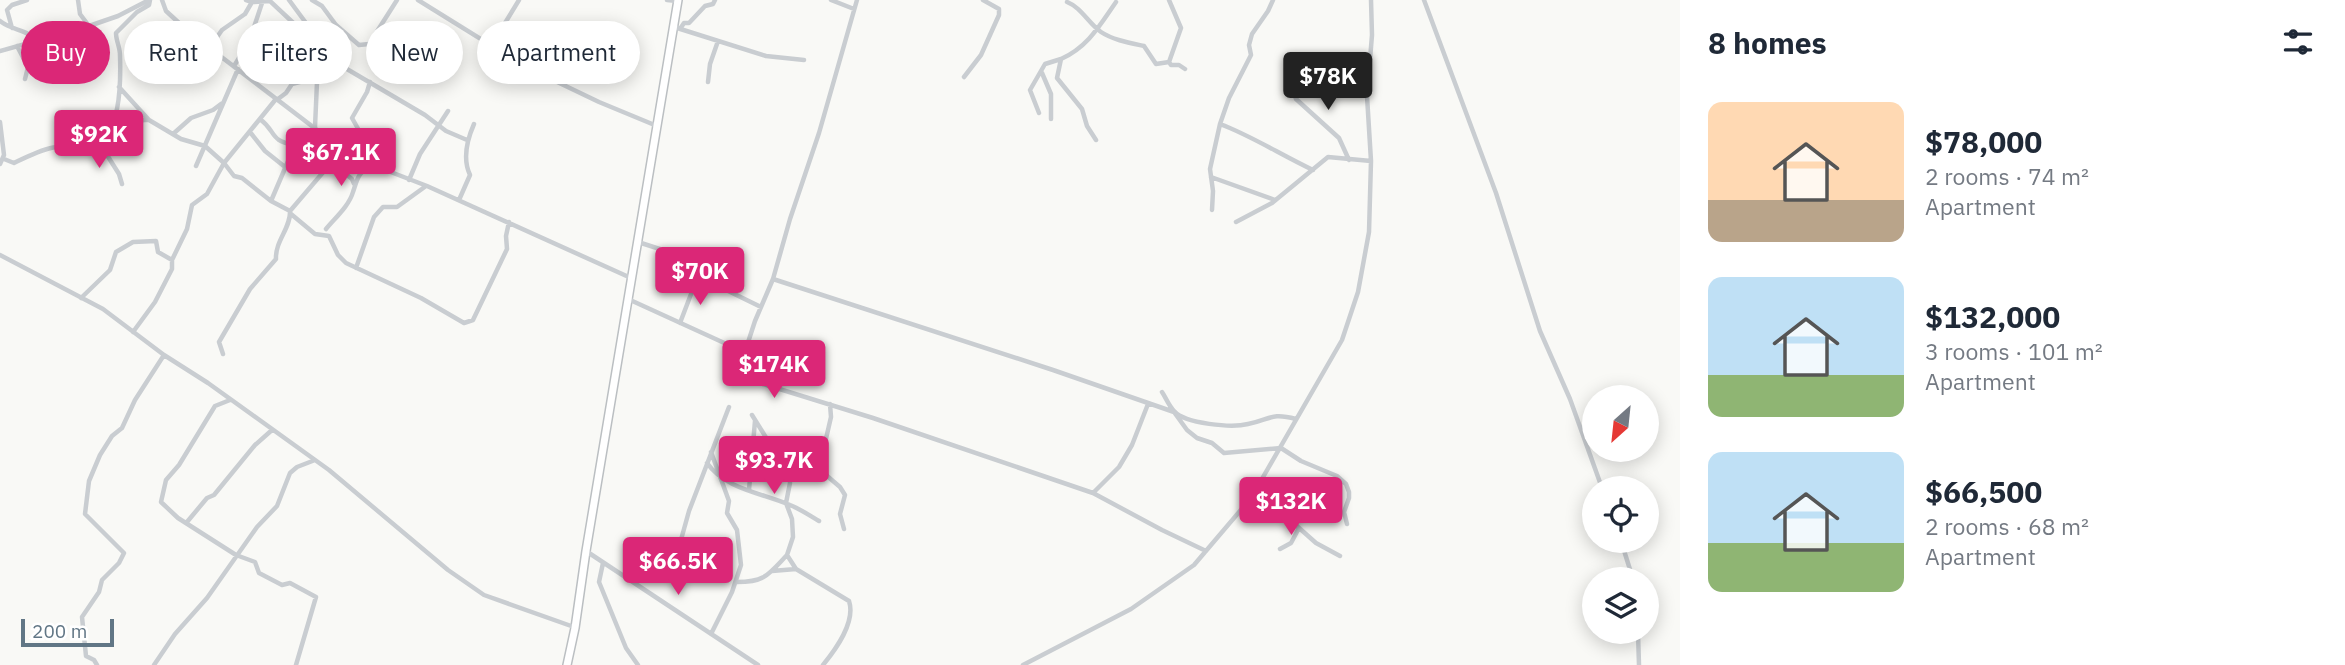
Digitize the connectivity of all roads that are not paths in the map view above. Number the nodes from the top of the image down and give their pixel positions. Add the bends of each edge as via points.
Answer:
1 (27, 0) edge
2 (78, 0) edge
3 (150, 0) edge
4 (162, 0) edge
5 (246, 0) edge
6 (289, 0) edge
7 (312, 0) edge
8 (397, 0) edge
9 (418, 0) edge
10 (519, 0) edge
11 (667, 0) edge
12 (715, 0) edge
13 (831, 0) edge
14 (857, 0) edge
15 (983, 0) edge
16 (1169, 0) edge
17 (1273, 0) edge
18 (1371, 0) edge
19 (1424, 0) edge
20 (263, 1) edge
21 (677, 1) edge
22 (252, 2) junction
23 (1067, 2) dead end
24 (1116, 2) edge
25 (854, 9) junction
26 (85, 21) edge
27 (104, 21) edge
28 (177, 21) edge
29 (291, 21) edge
30 (305, 21) edge
31 (506, 21) edge
32 (0, 22) edge
33 (677, 28) junction
34 (12, 29) junction
35 (223, 29) edge
36 (1098, 29) junction
37 (21, 30) edge
38 (477, 37) edge
39 (718, 41) junction
40 (21, 45) edge
41 (17, 46) junction
42 (0, 51) edge
43 (21, 54) edge
44 (223, 58) edge
45 (804, 60) dead end
46 (1061, 60) junction
47 (1168, 62) junction
48 (236, 68) junction
49 (1185, 69) dead end
50 (1041, 72) junction
51 (1287, 72) dead end
52 (964, 77) dead end
53 (708, 82) dead end
54 (292, 84) edge
55 (317, 84) edge
56 (369, 84) edge
57 (372, 84) edge
58 (560, 84) edge
59 (118, 87) junction
60 (277, 99) junction
61 (224, 101) junction
62 (448, 111) dead end
63 (1040, 113) dead end
64 (260, 118) junction
65 (1051, 119) dead end
66 (149, 120) junction
67 (0, 122) edge
68 (474, 124) dead end
69 (1220, 124) junction
70 (440, 126) junction
71 (657, 126) junction
72 (315, 128) junction
73 (111, 131) junction
74 (250, 132) junction
75 (173, 134) junction
76 (467, 140) junction
77 (1096, 140) dead end
78 (100, 145) junction
79 (295, 145) junction
80 (205, 146) junction
81 (343, 149) junction
82 (351, 153) junction
83 (1349, 161) junction
84 (1371, 161) junction
85 (2, 162) edge
86 (225, 163) junction
87 (332, 163) junction
88 (370, 164) junction
89 (195, 166) dead end
90 (285, 167) junction
91 (1313, 170) junction
92 (1211, 177) junction
93 (409, 180) junction
94 (122, 184) dead end
95 (354, 184) junction
96 (427, 186) junction
97 (459, 200) junction
98 (1275, 200) junction
99 (271, 201) junction
100 (1212, 210) dead end
101 (291, 213) junction
102 (509, 222) junction
103 (1236, 222) dead end
104 (326, 229) dead end
105 (638, 242) junction
106 (0, 255) edge
107 (172, 260) junction
108 (356, 268) junction
109 (632, 278) junction
110 (773, 279) junction
111 (696, 281) junction
112 (81, 298) junction
113 (628, 299) junction
114 (761, 307) junction
115 (680, 323) junction
116 (133, 332) junction
117 (744, 352) junction
118 (223, 354) dead end
119 (164, 355) junction
120 (1163, 392) dead end
121 (230, 400) junction
122 (830, 404) junction
123 (1148, 404) junction
124 (729, 407) dead end
125 (1174, 412) junction
126 (752, 415) dead end
127 (1296, 419) junction
128 (755, 420) junction
129 (272, 430) junction
130 (1281, 448) junction
131 (711, 452) junction
132 (316, 460) junction
133 (706, 463) junction
134 (1598, 476) edge
135 (722, 478) junction
136 (749, 490) junction
137 (1093, 493) junction
138 (1251, 498) junction
139 (786, 503) junction
140 (819, 521) dead end
141 (187, 522) junction
142 (1347, 524) dead end
143 (1299, 528) junction
144 (844, 529) dead end
145 (1280, 549) dead end
146 (586, 551) junction
147 (1206, 551) junction
148 (236, 555) junction
149 (787, 555) junction
150 (1340, 556) dead end
151 (603, 563) junction
152 (674, 565) dead end
153 (796, 569) junction
154 (772, 571) junction
155 (737, 582) junction
156 (575, 628) junction
157 (711, 634) junction
158 (1638, 644) edge
159 (756, 664) edge
160 (97, 665) edge
161 (154, 665) edge
162 (296, 665) edge
163 (567, 665) edge
164 (638, 665) edge
165 (823, 665) edge
166 (1023, 665) edge
167 (1639, 665) edge

1 - 34 street via 7,10
2 - 26 street
3 - 27 street
3 - 59 street via 116,33 121,52
4 - 28 street
5 - 22 street
6 - 30 street
7 - 8 street via 359,45 369,44
9 - 38 street
10 - 31 street
11 - 21 street
12 - 33 street
13 - 25 street
14 - 25 street
15 - 52 street via 999,9 999,15 981,55
16 - 47 street via 1181,27
17 - 69 street via 1252,34 1251,55
18 - 84 street via 1367,108
19 - 134 street via 1496,193 1540,331
20 - 22 street
20 - 29 street via 270,1
20 - 48 street
21 - 33 highway
22 - 35 street via 245,14
23 - 36 street via 1076,5
24 - 36 street
25 - 110 street
32 - 34 street
33 - 39 street
33 - 71 highway
34 - 37 street
36 - 46 street
36 - 47 street via 1144,46 1156,64
39 - 45 street via 766,56
39 - 53 street
40 - 41 street
41 - 42 street
41 - 43 street
44 - 48 street
46 - 50 street via 1045,64
46 - 77 street via 1057,78 1082,109
47 - 49 street
48 - 60 street
48 - 61 street
50 - 63 street via 1030,90
50 - 65 street via 1051,94
51 - 83 street via 1296,99 1339,138
54 - 60 street
55 - 72 street
56 - 82 street via 352,118 361,134
57 - 70 street
58 - 71 street
59 - 66 street
59 - 73 street
60 - 64 street
60 - 72 street
61 - 75 street via 191,118
61 - 80 street
62 - 70 street
64 - 74 street
64 - 79 street via 274,139
66 - 73 street via 129,131
66 - 75 street
67 - 85 street
68 - 76 street
69 - 91 street
69 - 92 street
70 - 76 street
70 - 93 street
71 - 105 highway
72 - 79 street
72 - 81 street
73 - 78 street
74 - 86 street
74 - 90 street
75 - 80 street
76 - 97 street via 470,174
78 - 85 street via 91,151 48,147 14,163
78 - 94 street
79 - 90 street
80 - 86 street
80 - 89 street
81 - 82 street
81 - 87 street
82 - 88 street
83 - 84 street
83 - 91 street via 1328,157
84 - 127 street via 1369,232 1353,310 1342,340
86 - 99 street via 234,176
86 - 107 street via 207,194 192,205 187,229
87 - 95 street
87 - 101 street
88 - 93 street
88 - 95 street
90 - 99 street
91 - 98 street
92 - 98 street
92 - 100 street
93 - 96 street
95 - 104 street via 345,206
96 - 97 street
96 - 108 street via 397,207 383,207 374,217
97 - 102 street
98 - 103 street
99 - 101 street
101 - 108 street via 315,234 329,236 338,256
101 - 118 street via 276,258 250,289 219,342
102 - 108 street via 507,249 469,323
102 - 109 street
105 - 109 highway
105 - 111 street via 694,260
106 - 112 street
107 - 112 street via 158,252 156,241 133,242 116,252 110,270
107 - 116 street via 155,302
109 - 113 highway
110 - 114 street
110 - 123 street
111 - 114 street via 718,286
111 - 115 street
112 - 116 street
113 - 115 street
113 - 146 highway
114 - 117 street
115 - 117 street
116 - 119 street
117 - 122 street via 737,376
119 - 121 street
119 - 160 street via 100,455 89,481 85,514 124,553 102,580 82,617 86,656
120 - 125 street
121 - 129 street
121 - 141 street via 215,406 166,480 161,502
122 - 137 street
122 - 144 street via 819,468 845,495 840,514
123 - 125 street
123 - 137 street via 1119,467
124 - 131 street
125 - 127 street via 1223,427 1280,414
125 - 130 street via 1187,430 1224,453
126 - 128 street
127 - 130 street
128 - 136 street
128 - 139 street via 789,471
129 - 132 street
129 - 141 street
130 - 138 street
130 - 142 street via 1346,484
131 - 133 street
131 - 135 street
132 - 148 street via 290,473 277,506
132 - 156 street via 484,595
133 - 135 street
133 - 152 street
135 - 136 street
135 - 155 street via 729,502 727,513 737,530 741,565
136 - 139 street
137 - 147 street
138 - 143 street via 1280,511
138 - 147 street
139 - 140 street
139 - 149 street via 793,537
141 - 148 street
143 - 145 street via 1291,543
143 - 150 street
146 - 151 street
146 - 156 highway
147 - 166 street via 1177,578 1131,609
148 - 161 street
148 - 162 street via 255,562 259,573 316,597
149 - 153 street
149 - 154 street
151 - 157 street
151 - 164 street via 599,582 626,648
153 - 154 street
153 - 165 street via 849,601 852,610
154 - 155 street via 757,582
155 - 157 street
156 - 163 highway
157 - 159 street
158 - 167 street

